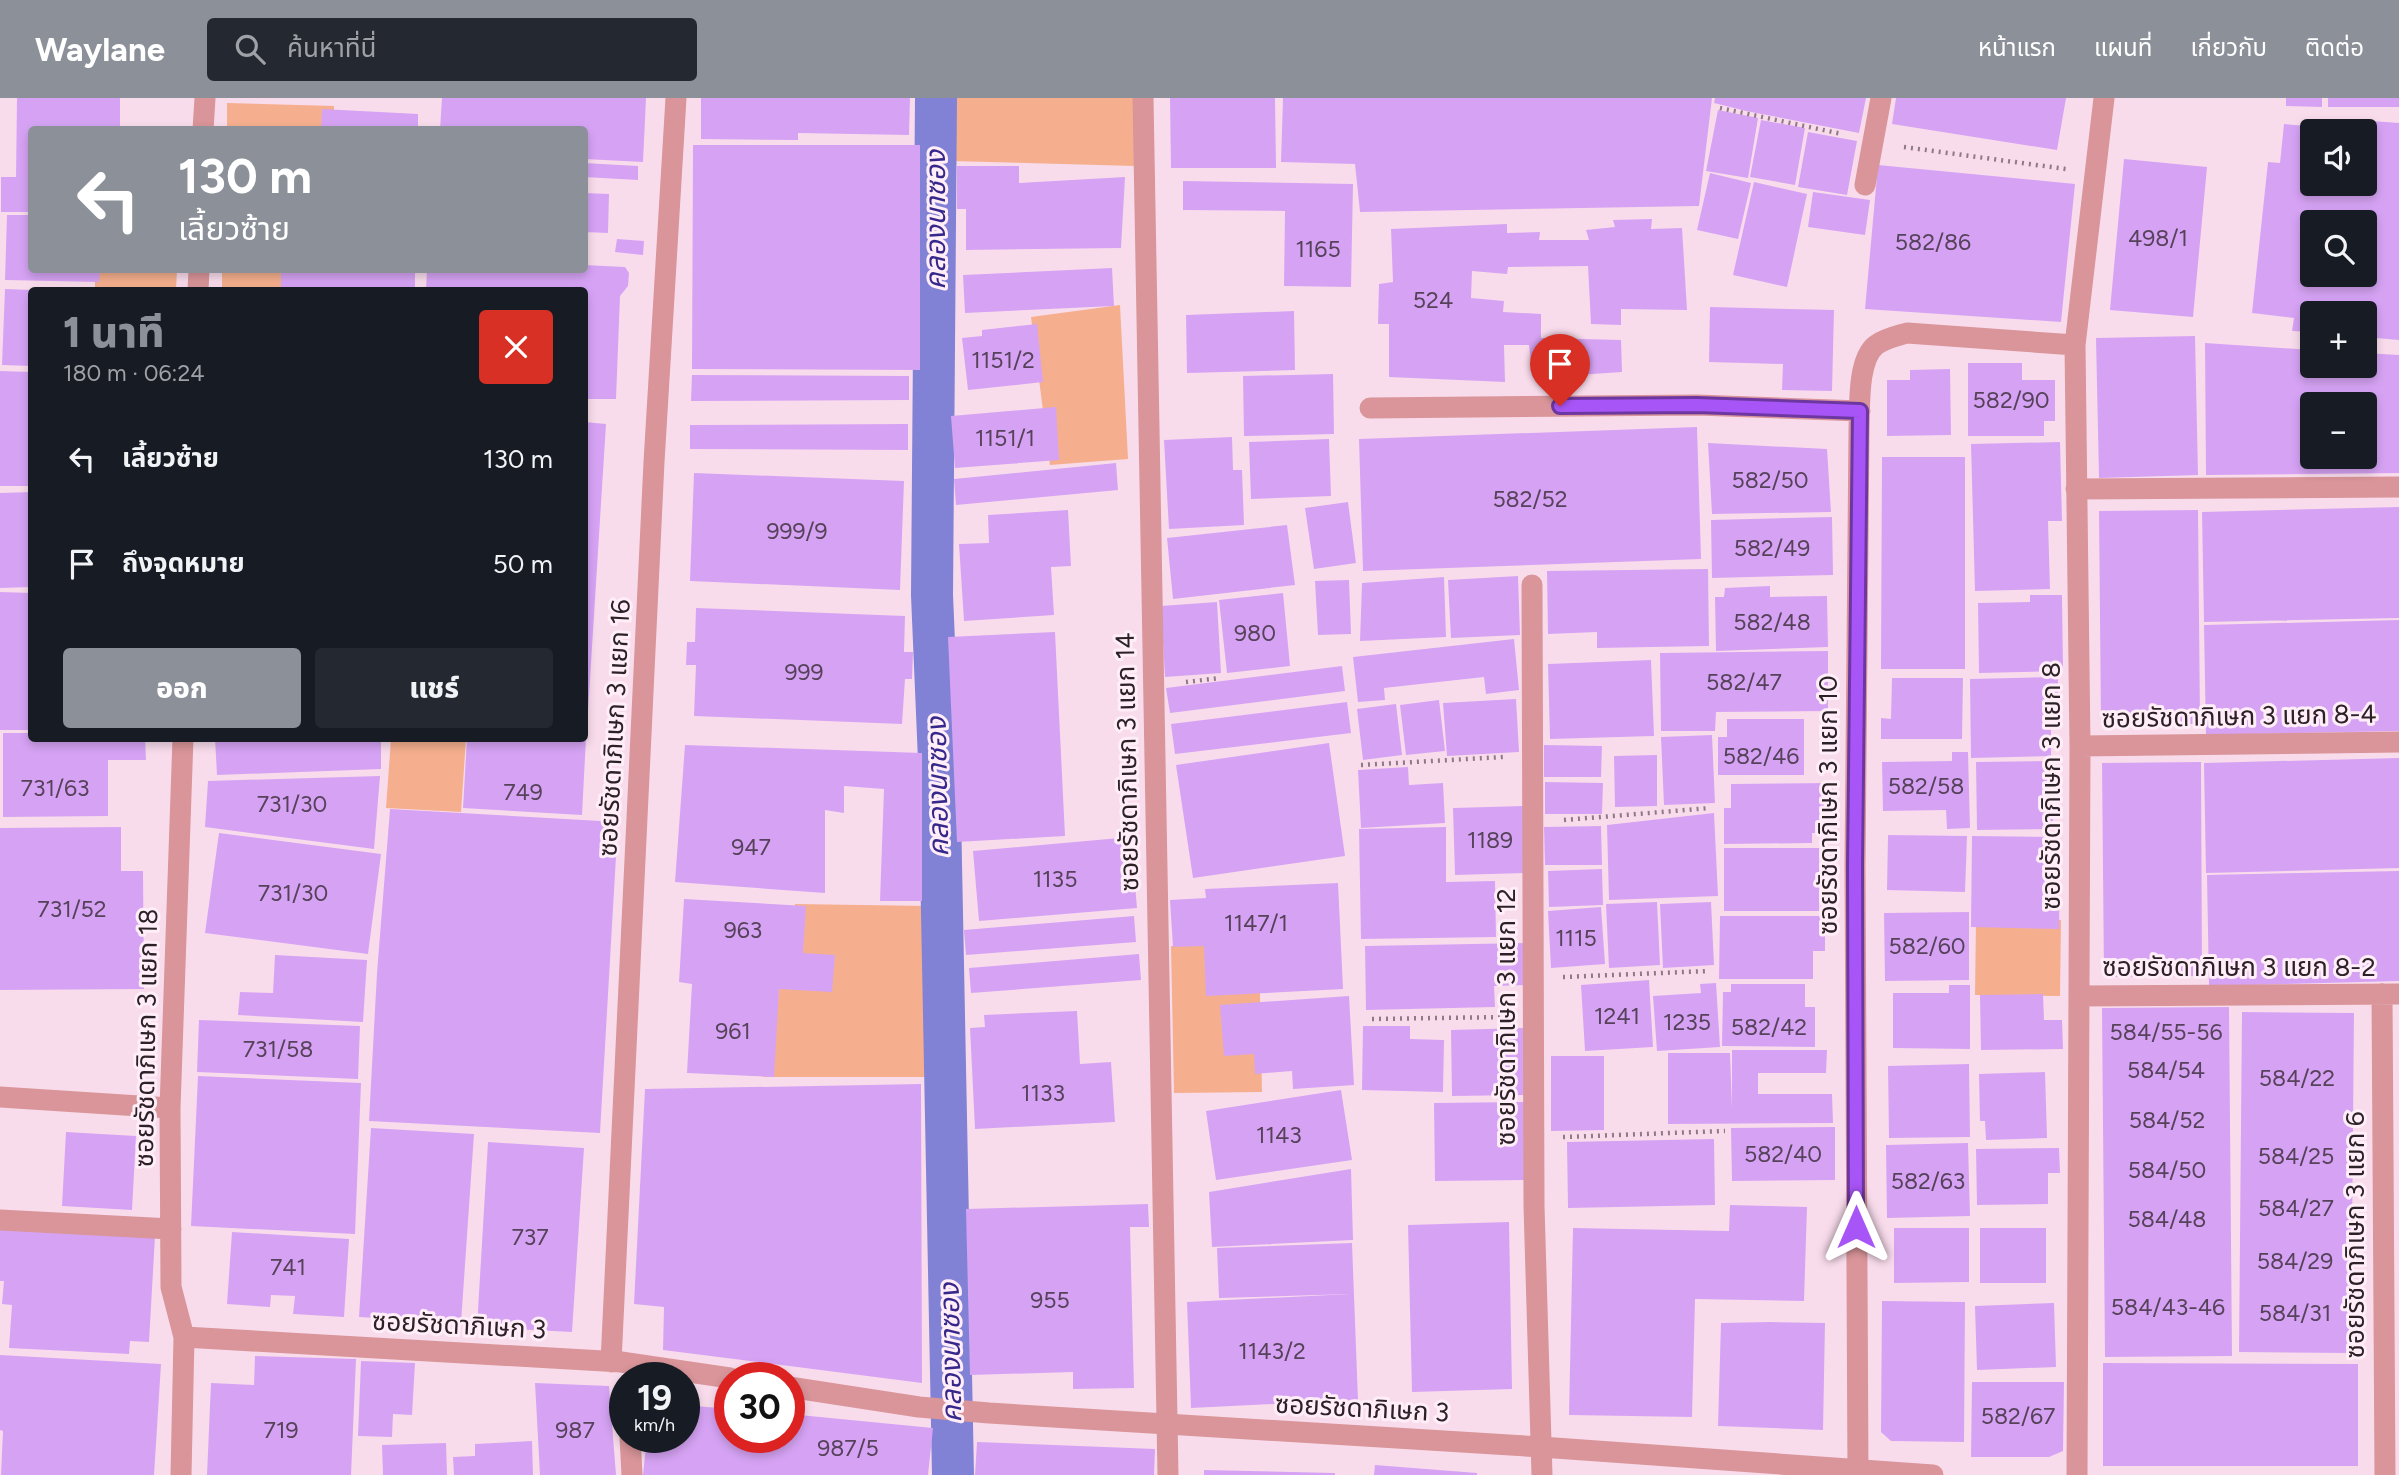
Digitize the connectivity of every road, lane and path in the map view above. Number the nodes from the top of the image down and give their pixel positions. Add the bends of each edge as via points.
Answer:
1 (205, 98) edge
2 (676, 98) edge
3 (1143, 98) edge
4 (1881, 98) edge
5 (2104, 98) edge
6 (1720, 108) dead end
7 (204, 126) edge
8 (1873, 143) junction
9 (2094, 173) junction
10 (1865, 185) dead end
11 (2075, 345) junction
12 (1370, 408) dead end
13 (1860, 411) junction
14 (2399, 487) edge
15 (2076, 489) junction
16 (1532, 585) dead end
17 (183, 742) edge
18 (2399, 742) edge
19 (2080, 746) junction
20 (1532, 756) junction
21 (1361, 765) dead end
22 (1710, 808) dead end
23 (1533, 821) junction
24 (1709, 971) dead end
25 (1533, 978) junction
26 (2390, 994) edge
27 (2079, 996) junction
28 (1533, 1017) junction
29 (1372, 1018) dead end
30 (0, 1097) edge
31 (170, 1108) junction
32 (1725, 1131) dead end
33 (1535, 1139) junction
34 (0, 1220) edge
35 (171, 1229) junction
36 (184, 1337) junction
37 (611, 1362) joint
38 (805, 1389) edge
39 (1166, 1425) junction
40 (1541, 1447) junction
41 (631, 1453) edge
42 (1858, 1473) edge
43 (181, 1475) edge
44 (632, 1475) edge
45 (1168, 1475) edge
46 (1542, 1475) edge
47 (1933, 1475) edge
48 (2077, 1475) edge
49 (2385, 1475) edge

1 - 7 street
2 - 37 street, ซอยรัชดาภิเษก 3 แยก 16
3 - 39 street, ซอยรัชดาภิเษก 3 แยก 14
4 - 8 street
5 - 9 street, ซอยรัชดาภิเษก 3 แยก 8
6 - 8 path
8 - 9 path
8 - 10 street
9 - 11 street, ซอยรัชดาภิเษก 3 แยก 8
11 - 13 street, ซอยรัชดาภิเษก 3 แยก 10 via 1907,333 1886,339 1874,347 1863,366
11 - 15 street, ซอยรัชดาภิเษก 3 แยก 8
12 - 13 street via 1697,405
13 - 42 street, ซอยรัชดาภิเษก 3 แยก 10 via 1855,853
14 - 15 street
15 - 19 street, ซอยรัชดาภิเษก 3 แยก 8
16 - 20 street, ซอยรัชดาภิเษก 3 แยก 12
17 - 31 street, ซอยรัชดาภิเษก 3 แยก 18
18 - 19 street, ซอยรัชดาภิเษก 3 แยก 8-4
19 - 27 street, ซอยรัชดาภิเษก 3 แยก 8
20 - 21 path
20 - 23 street, ซอยรัชดาภิเษก 3 แยก 12
22 - 23 path
23 - 25 street, ซอยรัชดาภิเษก 3 แยก 12
24 - 25 path
25 - 28 street, ซอยรัชดาภิเษก 3 แยก 12
26 - 27 street, ซอยรัชดาภิเษก 3 แยก 8-2
26 - 49 street, ซอยรัชดาภิเษก 3 แยก 6
27 - 48 street, ซอยรัชดาภิเษก 3 แยก 8
28 - 29 path
28 - 33 street, ซอยรัชดาภิเษก 3 แยก 12
30 - 31 street
31 - 35 street, ซอยรัชดาภิเษก 3 แยก 18
32 - 33 path
33 - 40 street, ซอยรัชดาภิเษก 3 แยก 12
34 - 35 street
35 - 36 street, ซอยรัชดาภิเษก 3 แยก 18 via 171,1287
36 - 37 street, ซอยรัชดาภิเษก 3
36 - 43 street, ซอยรัชดาภิเษก 3 แยก 18
38 - 39 street, ซอยรัชดาภิเษก 3 via 919,1407
39 - 40 street, ซอยรัชดาภิเษก 3
39 - 45 street, ซอยรัชดาภิเษก 3 แยก 14
40 - 42 street, ซอยรัชดาภิเษก 3
40 - 46 street, ซอยรัชดาภิเษก 3 แยก 12
41 - 44 street
42 - 47 street, ซอยรัชดาภิเษก 3

